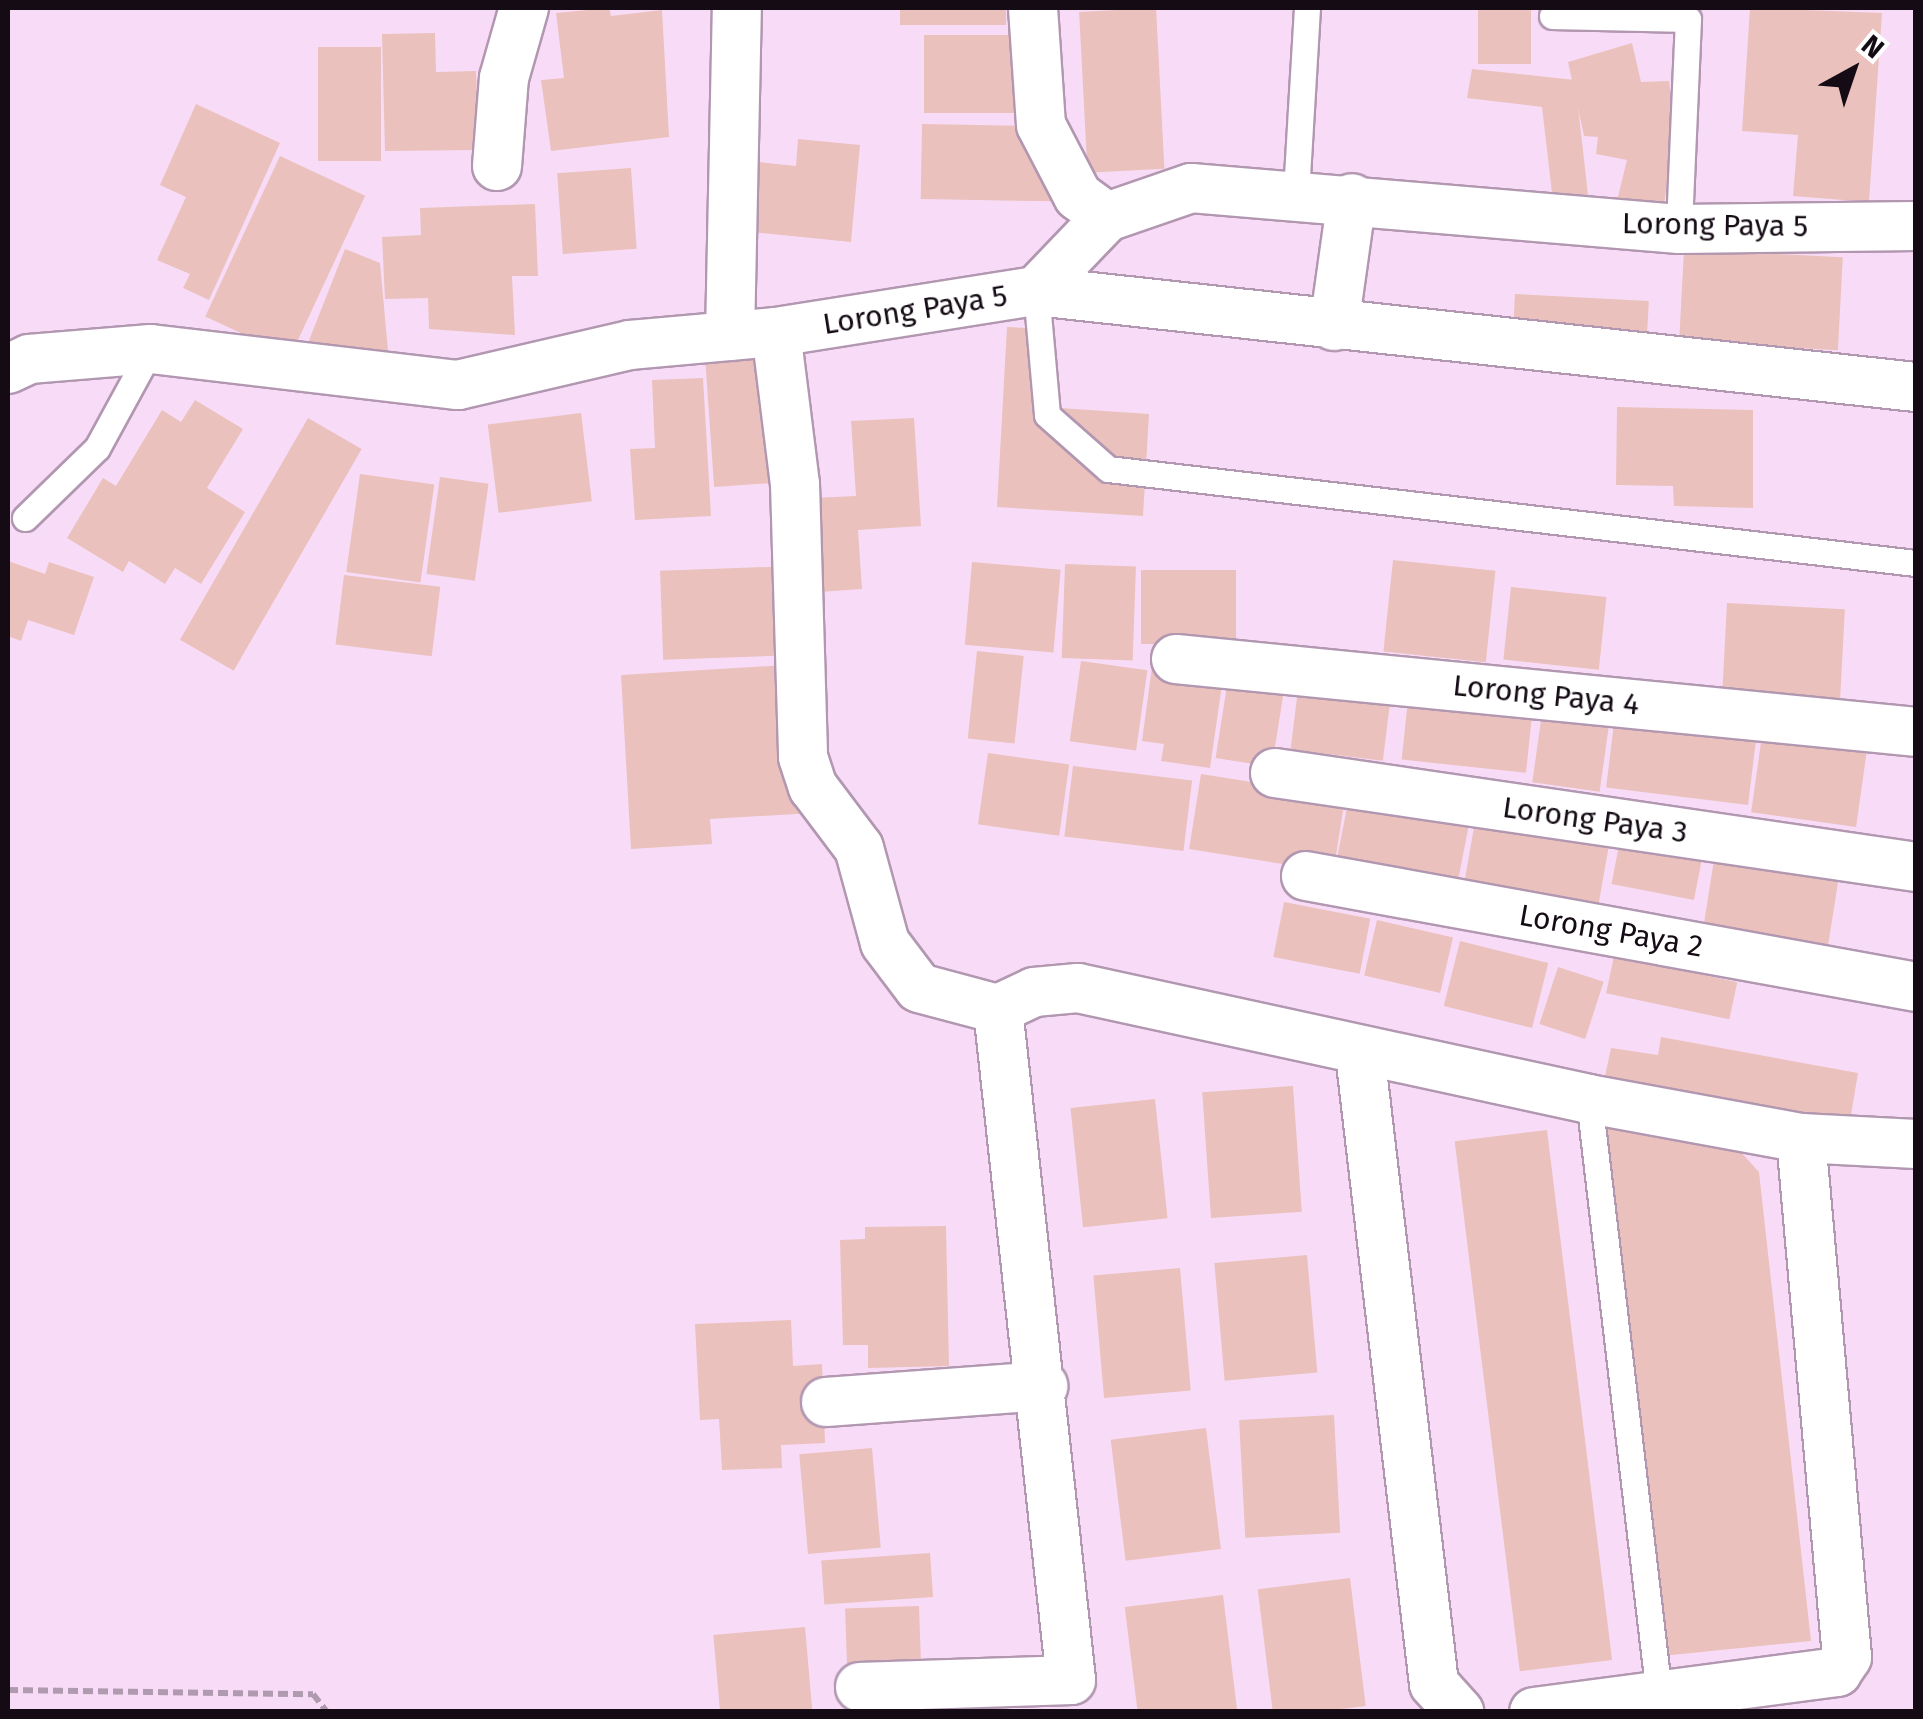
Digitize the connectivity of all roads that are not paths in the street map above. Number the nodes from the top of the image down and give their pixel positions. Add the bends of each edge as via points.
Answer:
1 (524, 8) edge
2 (737, 8) edge
3 (1034, 8) edge
4 (1307, 8) edge
5 (1552, 16) dead end
6 (497, 166) dead end
7 (1296, 193) junction
8 (1352, 198) junction
9 (1107, 217) junction
10 (1916, 226) edge
11 (1679, 229) junction
12 (1036, 291) junction
13 (1334, 326) junction
14 (753, 334) junction
15 (151, 349) junction
16 (8, 370) edge
17 (1916, 387) edge
18 (25, 518) dead end
19 (1916, 563) edge
20 (1176, 659) dead end
21 (1916, 732) edge
22 (1275, 773) dead end
23 (1916, 866) edge
24 (1306, 876) dead end
25 (1916, 987) edge
26 (998, 1009) junction
27 (1360, 1054) junction
28 (1590, 1099) junction
29 (1802, 1138) junction
30 (1916, 1144) edge
31 (1042, 1386) junction
32 (826, 1402) dead end
33 (860, 1688) dead end
34 (1659, 1696) junction
35 (1459, 1712) edge
36 (1534, 1712) edge

1 - 6 street via 504,78
2 - 14 street
3 - 9 street via 1041,126 1078,196
4 - 7 lane
5 - 11 lane via 1688,18
7 - 8 street, Lorong Paya 5
7 - 9 street, Lorong Paya 5 via 1192,188
8 - 11 street, Lorong Paya 5
8 - 13 street
9 - 12 street, Lorong Paya 5
10 - 11 street, Lorong Paya 5
12 - 13 street
12 - 14 street, Lorong Paya 5
12 - 19 lane via 1047,415 1108,470
13 - 17 street
14 - 15 street, Lorong Paya 5 via 630,344 458,386
14 - 26 street via 795,484 803,757 814,786 859,848 885,943 902,972 934,998
15 - 16 street, Lorong Paya 5 via 28,358
15 - 18 lane via 97,448
20 - 21 street, Lorong Paya 4
22 - 23 street, Lorong Paya 3
24 - 25 street, Lorong Paya 2
26 - 27 street via 1034,992 1078,988
26 - 31 street
27 - 28 street
27 - 35 street via 1434,1684
28 - 29 street
28 - 34 lane
29 - 30 street
29 - 34 street via 1847,1657 1837,1672
31 - 32 street
31 - 33 street via 1071,1680
34 - 36 street

